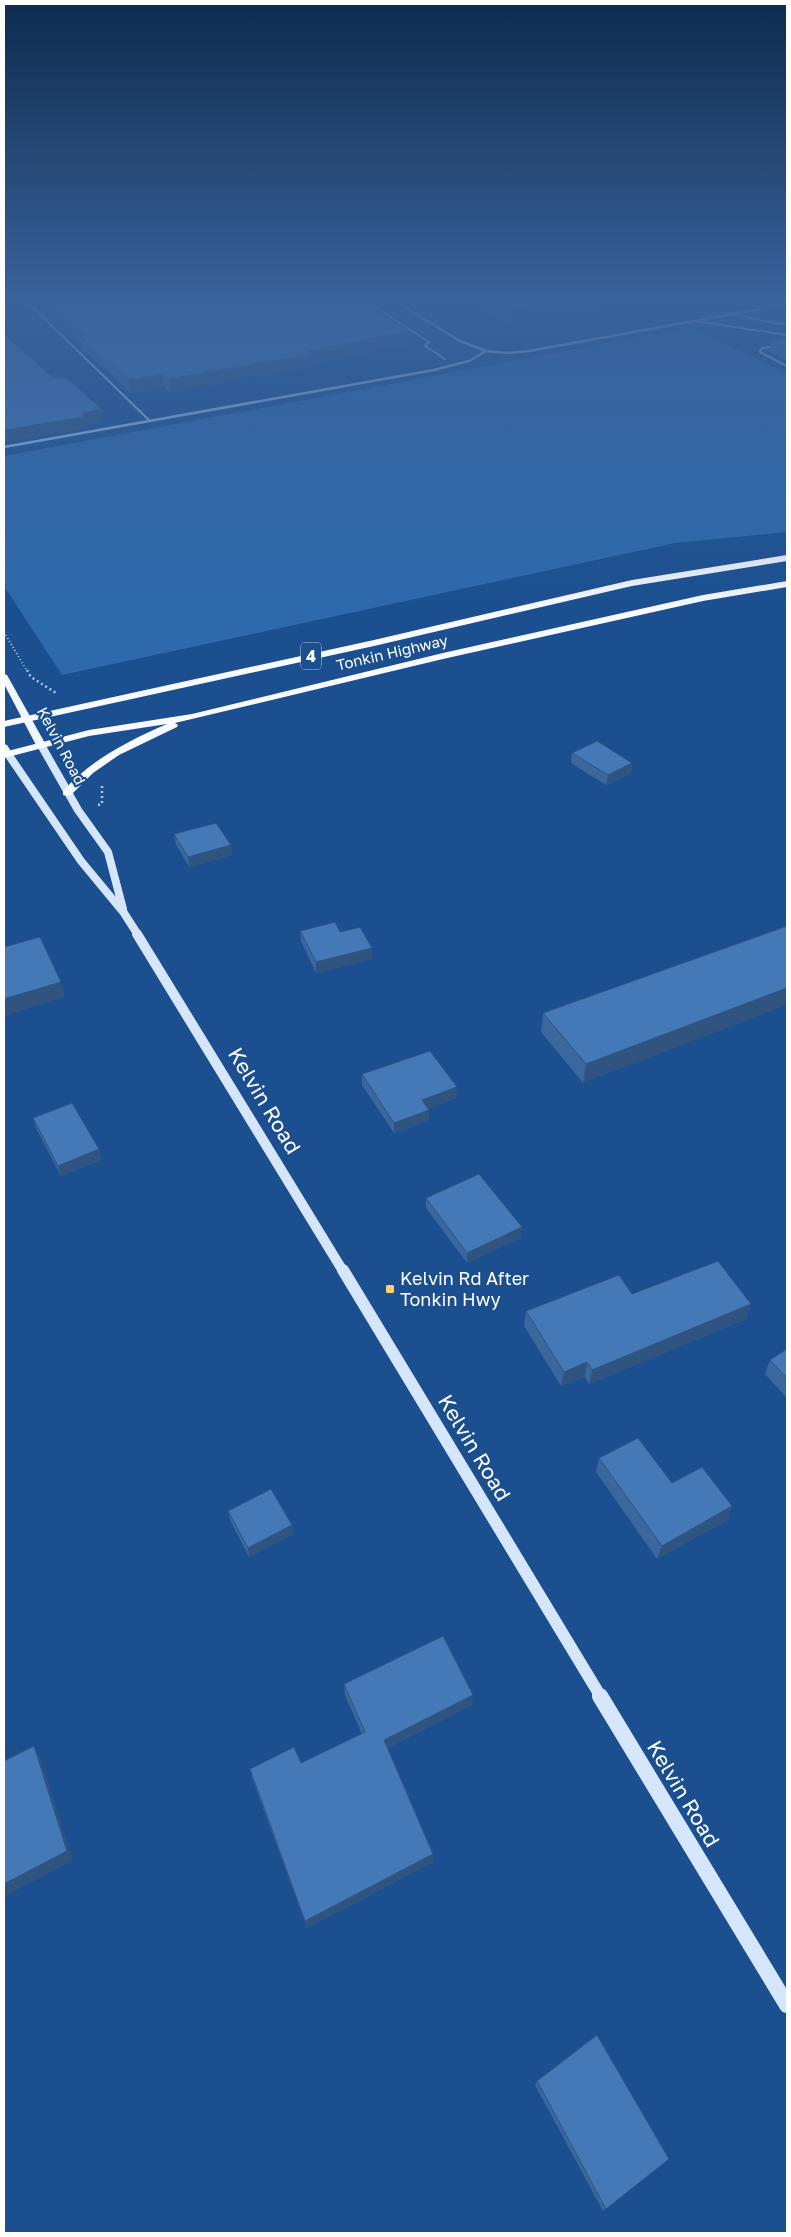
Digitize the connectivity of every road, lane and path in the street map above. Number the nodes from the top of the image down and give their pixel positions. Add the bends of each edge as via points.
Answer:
1 (131, 402) edge
2 (254, 402) edge
3 (150, 421) junction
4 (4, 447) edge
5 (787, 558) edge
6 (787, 584) edge
7 (4, 632) edge
8 (4, 677) edge
9 (58, 694) dead end
10 (192, 717) junction
11 (28, 718) junction
12 (4, 724) edge
13 (41, 745) junction
14 (5, 752) edge
15 (102, 783) dead end
16 (68, 793) junction
17 (78, 810) junction
18 (124, 913) junction
19 (787, 2005) edge

1 - 3 lane
2 - 3 street
3 - 4 street
5 - 11 highway, Tonkin Highway / 4 via 632,583
6 - 10 highway, Tonkin Highway / 4 via 703,598 443,656
7 - 9 path via 31,677
8 - 11 main road, Kelvin Road
10 - 13 highway, Tonkin Highway / 4 via 89,733
10 - 16 highway via 98,762
11 - 12 highway, Tonkin Highway / 4
11 - 13 main road, Kelvin Road
13 - 14 highway, Tonkin Highway / 4
13 - 16 main road, Kelvin Road
14 - 18 main road, Kelvin Road via 30,782 81,861
15 - 17 path via 102,804
16 - 17 main road, Kelvin Road
17 - 18 main road, Kelvin Road via 108,852
18 - 19 main road, Kelvin Road via 236,1092

